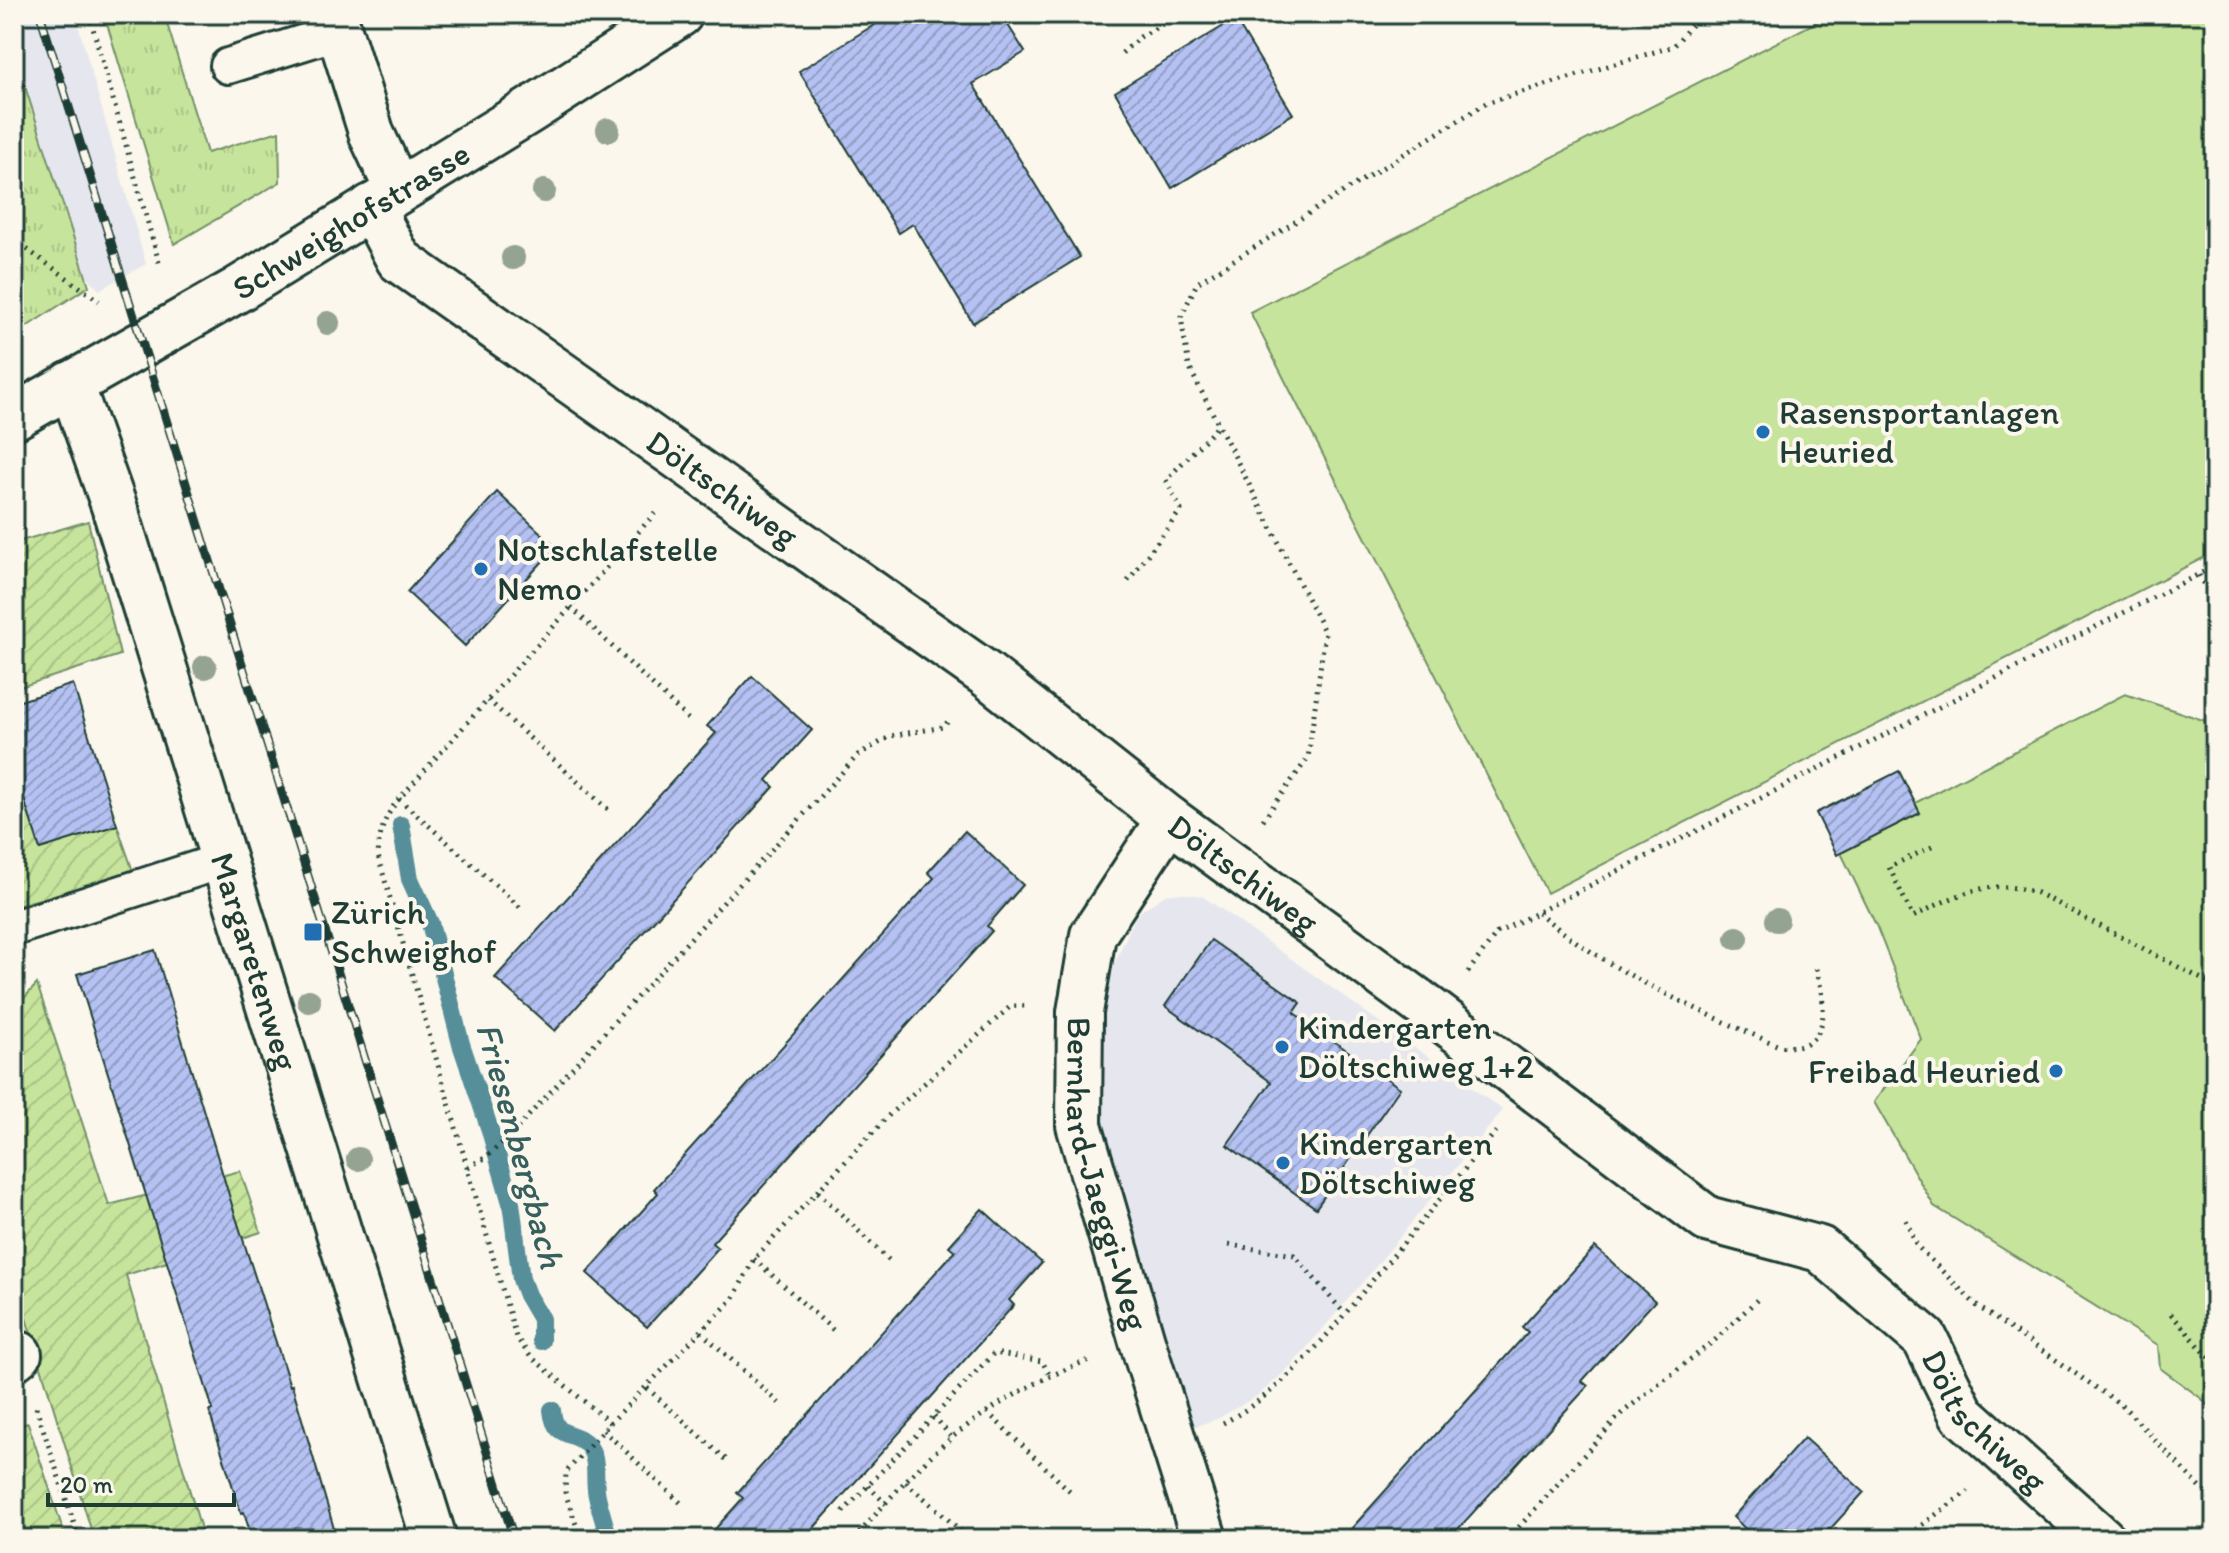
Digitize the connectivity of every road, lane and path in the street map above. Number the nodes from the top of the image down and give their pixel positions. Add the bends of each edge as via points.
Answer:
1 (89, 14) edge
2 (680, 14) edge
3 (1180, 14) edge
4 (1700, 14) edge
5 (337, 22) edge
6 (1122, 53) dead end
7 (228, 66) dead end
8 (385, 199) junction
9 (14, 240) edge
10 (160, 266) dead end
11 (99, 301) dead end
12 (71, 384) junction
13 (14, 417) edge
14 (1219, 425) junction
15 (663, 506) dead end
16 (2215, 566) edge
17 (2199, 575) junction
18 (1128, 581) dead end
19 (571, 607) junction
20 (2215, 609) edge
21 (488, 700) junction
22 (957, 711) dead end
23 (691, 722) dead end
24 (1308, 758) dead end
25 (399, 799) junction
26 (611, 812) dead end
27 (1169, 819) junction
28 (1932, 847) dead end
29 (224, 860) junction
30 (522, 909) dead end
31 (1538, 912) junction
32 (14, 928) edge
33 (1816, 969) dead end
34 (2215, 986) edge
35 (1080, 1012) junction
36 (1437, 1015) junction
37 (1505, 1121) dead end
38 (468, 1167) junction
39 (818, 1192) junction
40 (1906, 1220) dead end
41 (1229, 1245) dead end
42 (754, 1259) junction
43 (893, 1264) dead end
44 (1761, 1296) dead end
45 (1345, 1314) junction
46 (2171, 1314) dead end
47 (833, 1330) dead end
48 (701, 1332) junction
49 (1142, 1341) junction
50 (16, 1356) edge
51 (2215, 1364) edge
52 (1051, 1378) junction
53 (647, 1388) junction
54 (779, 1403) dead end
55 (987, 1412) junction
56 (934, 1416) junction
57 (610, 1423) junction
58 (601, 1433) junction
59 (952, 1437) junction
60 (1175, 1444) junction
61 (730, 1463) dead end
62 (906, 1482) junction
63 (868, 1486) junction
64 (1973, 1487) dead end
65 (1070, 1491) dead end
66 (2215, 1503) edge
67 (886, 1504) junction
68 (684, 1506) dead end
69 (843, 1512) dead end
70 (79, 1539) edge
71 (434, 1539) edge
72 (581, 1539) edge
73 (854, 1539) edge
74 (970, 1539) edge
75 (1204, 1539) edge
76 (1508, 1539) edge
77 (1903, 1539) edge
78 (2102, 1539) edge

1 - 10 path
2 - 8 street, Schweighofstrasse
3 - 6 path
4 - 14 path via 1674,46 1486,103 1197,283 1181,317 1189,367
5 - 7 lane
5 - 8 street, Döltschiweg via 372,135
8 - 12 street, Schweighofstrasse
8 - 27 street, Döltschiweg via 399,260 986,674
9 - 11 path
12 - 13 street, Schweighofstrasse
12 - 29 street, Margaretenweg
14 - 18 path via 1166,480 1181,510
14 - 24 path via 1325,633
15 - 19 path
16 - 17 path
17 - 20 path
17 - 31 path
19 - 21 path
19 - 23 path
21 - 25 path
21 - 26 path
22 - 38 path via 943,727 891,736 858,755 511,1135
25 - 30 path
25 - 38 path via 381,829 378,856
27 - 35 street, Bernhard-Jaeggi-Weg via 1093,935
27 - 36 street, Döltschiweg
28 - 34 path via 1889,867 1913,917 1978,888 2016,885
29 - 32 lane
29 - 71 street, Margaretenweg
31 - 33 path via 1560,932 1652,986 1779,1046 1802,1047 1818,1033 1823,1009
31 - 36 path via 1497,933
35 - 39 path via 1011,1006 890,1114
35 - 49 street, Bernhard-Jaeggi-Weg via 1079,1125
36 - 78 street, Döltschiweg via 1707,1219 1820,1249 1925,1339 1962,1414
37 - 45 path
38 - 57 path via 516,1337 530,1356
39 - 42 path
39 - 43 path
40 - 66 path via 1917,1246 1977,1306 2123,1406
41 - 45 path via 1294,1255
42 - 47 path
42 - 48 path via 733,1299
44 - 76 path via 1715,1340 1622,1413
45 - 60 path via 1274,1389 1239,1415
46 - 51 path
48 - 53 path
48 - 54 path
49 - 52 path
49 - 60 street, Bernhard-Jaeggi-Weg
50 - 70 path
52 - 55 path
52 - 56 path via 1042,1361 994,1353
53 - 57 path
53 - 61 path
55 - 59 path
55 - 65 path
56 - 59 path
56 - 63 path
57 - 58 path
58 - 68 path
58 - 72 path via 564,1481
59 - 62 path
60 - 75 street, Bernhard-Jaeggi-Weg
62 - 67 path
62 - 74 path
63 - 67 path
63 - 69 path
64 - 77 path
67 - 73 path

